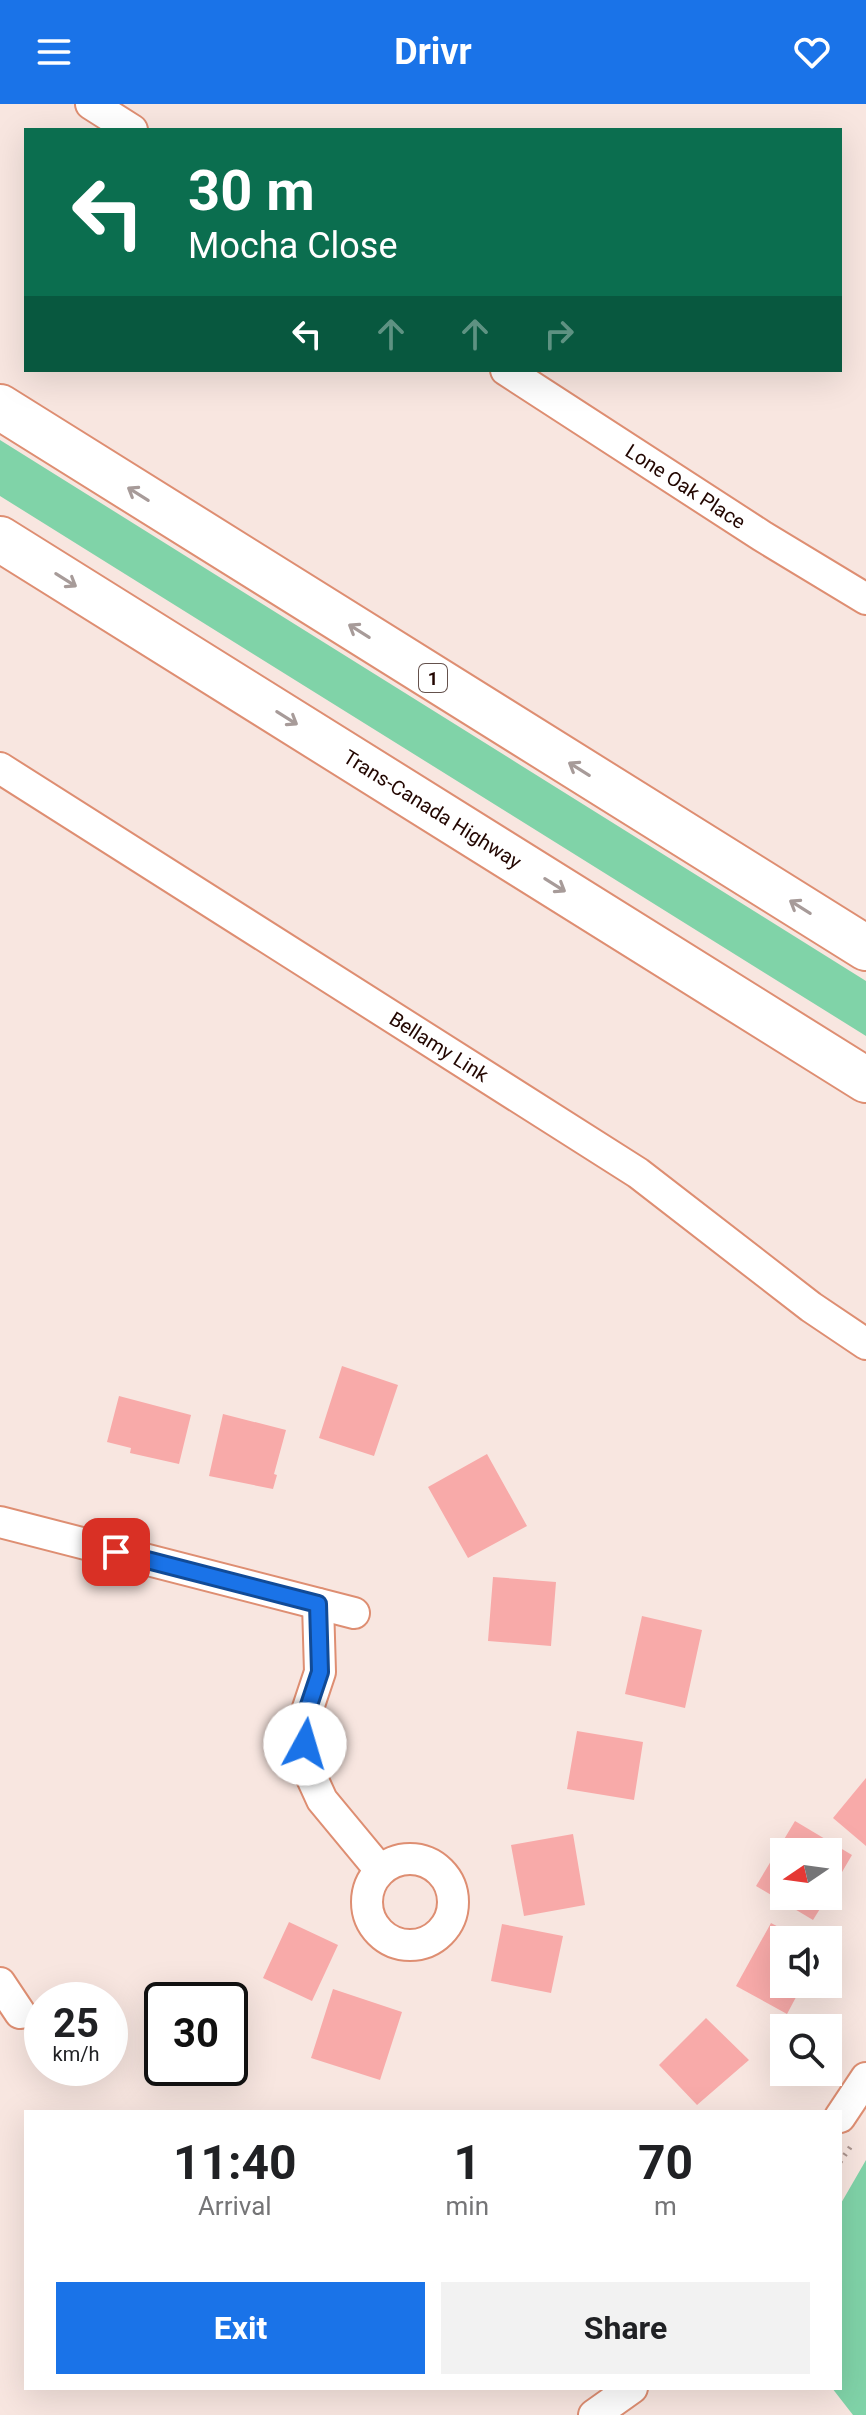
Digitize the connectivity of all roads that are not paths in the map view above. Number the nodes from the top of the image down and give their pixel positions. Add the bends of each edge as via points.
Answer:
1 (91, 104) edge
2 (129, 128) edge
3 (509, 372) edge
4 (0, 407) edge
5 (0, 539) edge
6 (866, 599) edge
7 (0, 768) edge
8 (866, 948) edge
9 (721, 989) junction
10 (866, 1080) edge
11 (866, 1104) edge
12 (866, 1344) edge
13 (0, 1522) edge
14 (318, 1604) junction
15 (354, 1613) dead end
16 (380, 1870) dead end
17 (0, 1983) edge
18 (20, 2013) dead end
19 (866, 2078) edge
20 (842, 2114) edge
21 (629, 2390) edge
22 (594, 2415) edge

1 - 2 street
3 - 6 street, Lone Oak Place
8 -> 4 highway, 1
5 -> 9 highway, Trans-Canada Highway
7 - 12 street, Bellamy Link via 638,1173
9 - 10 highway, Trans-Canada Highway
9 - 11 highway
13 - 14 street
14 - 15 street
14 - 16 street via 320,1672 303,1723 306,1765 322,1800
17 - 18 street
19 - 20 street
21 - 22 street

